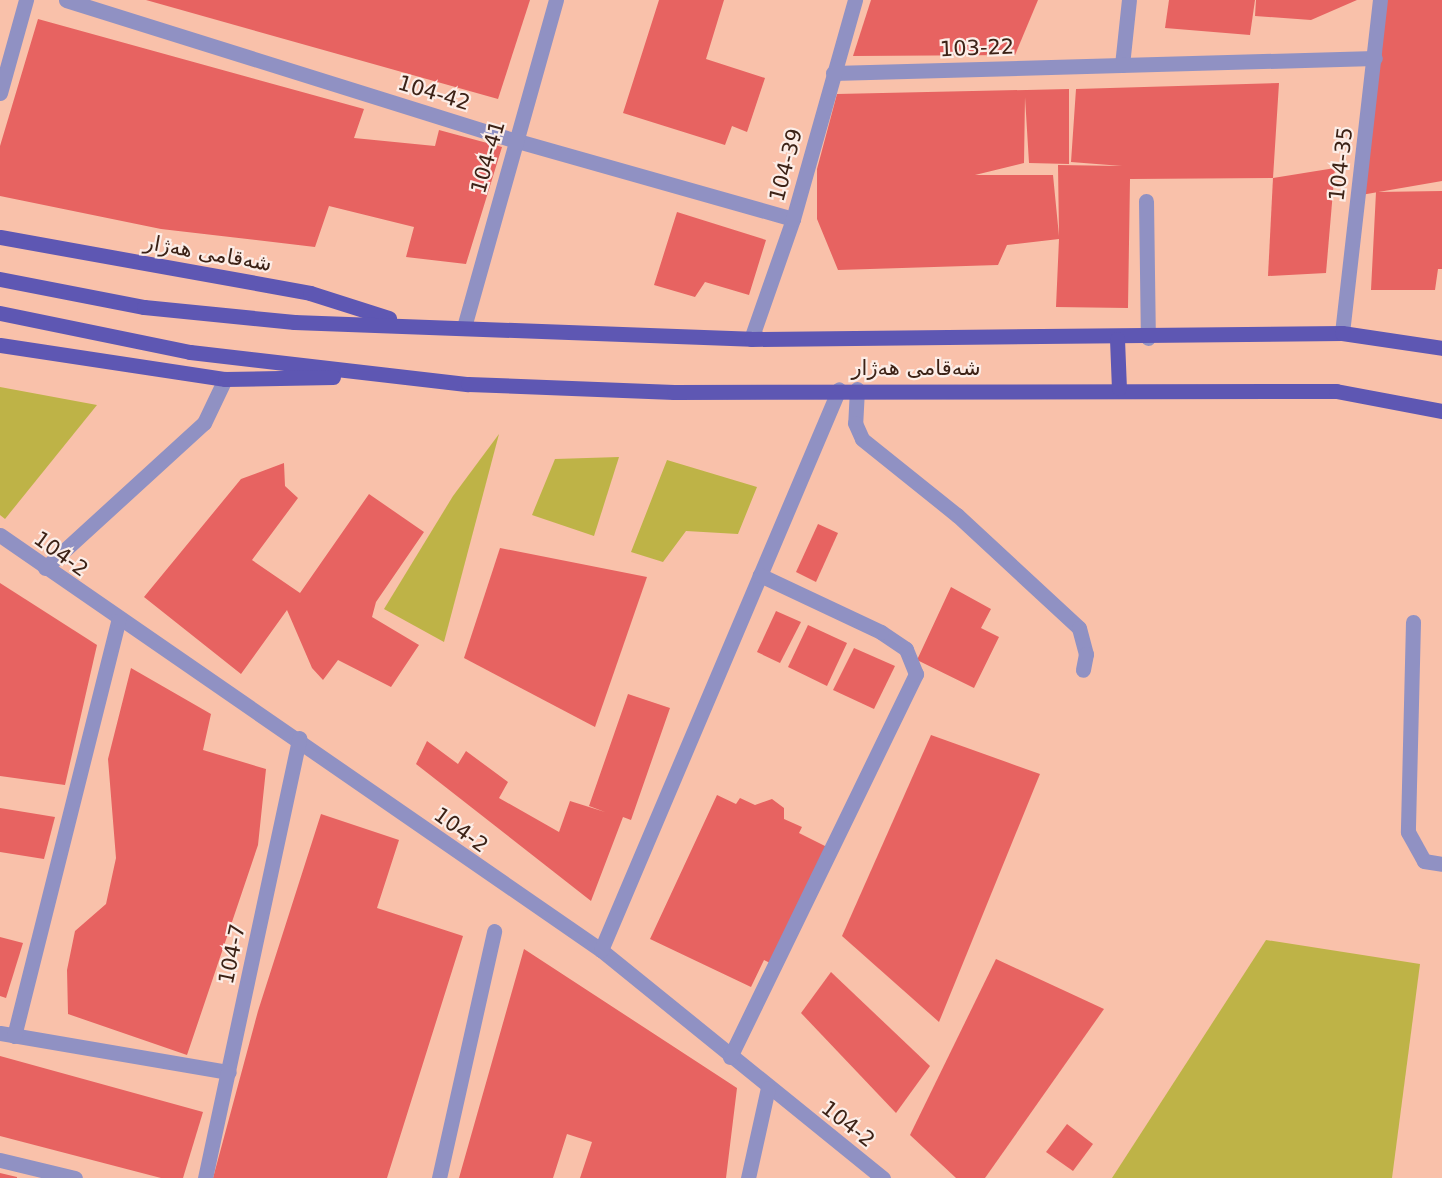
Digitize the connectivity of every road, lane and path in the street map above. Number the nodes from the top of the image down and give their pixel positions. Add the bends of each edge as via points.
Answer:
1 (26, 0) edge
2 (66, 0) edge
3 (556, 0) edge
4 (855, 0) edge
5 (1128, 0) edge
6 (1380, 0) edge
7 (1375, 58) junction
8 (1122, 65) junction
9 (833, 73) junction
10 (0, 93) edge
11 (514, 140) junction
12 (1146, 201) dead end
13 (793, 219) junction
14 (0, 237) edge
15 (0, 279) edge
16 (0, 313) edge
17 (406, 323) junction
18 (464, 327) junction
19 (1342, 333) junction
20 (1148, 338) junction
21 (751, 339) junction
22 (1117, 339) junction
23 (0, 345) edge
24 (1442, 348) edge
25 (389, 376) junction
26 (225, 379) junction
27 (1119, 388) junction
28 (839, 389) junction
29 (857, 389) junction
30 (1442, 411) edge
31 (0, 535) edge
32 (45, 568) junction
33 (760, 575) junction
34 (118, 621) junction
35 (1413, 622) dead end
36 (1083, 670) dead end
37 (298, 738) junction
38 (1442, 864) edge
39 (494, 931) dead end
40 (601, 950) junction
41 (7, 1035) edge
42 (730, 1057) junction
43 (229, 1072) junction
44 (768, 1088) junction
45 (0, 1160) edge
46 (75, 1178) edge
47 (205, 1178) edge
48 (439, 1178) edge
49 (748, 1178) edge
50 (883, 1178) edge

1 - 10 street
2 - 11 street, 104-42
3 - 11 street, 104-41
4 - 9 street, 104-39
5 - 8 street
6 - 7 street, 104-35
7 - 8 street, 103-22
7 - 19 street, 104-35
8 - 9 street, 103-22
9 - 13 street, 104-39
11 - 13 street, 104-42
11 - 18 street, 104-41
12 - 20 street
13 - 21 street, 104-39
14 - 17 main road, شەقامی هەژار via 310,293
15 - 17 main road, شەقامی هەژار via 144,307 294,322
16 - 25 main road, شەقامی هەژار via 190,352
17 - 18 main road, شەقامی هەژار
18 - 21 main road, شەقامی هەژار
19 - 20 main road, شەقامی هەژار
19 - 24 main road, شەقامی هەژار
20 - 22 main road, شەقامی هەژار
21 - 22 main road, شەقامی هەژار
22 - 27 main road
23 - 26 main road, شەقامی هەژار
25 - 26 main road, شەقامی هەژار
25 - 28 main road, شەقامی هەژار via 674,392
26 - 32 street via 204,423
27 - 29 main road, شەقامی هەژار
27 - 30 main road, شەقامی هەژار via 1336,391
28 - 29 main road, شەقامی هەژار
28 - 33 street
29 - 36 street via 855,423 862,439 957,515 1079,628 1086,654
31 - 32 street, 104-2
32 - 34 street, 104-2
33 - 40 street
33 - 42 street via 881,632 906,649 916,674
34 - 37 street, 104-2
34 - 41 street
35 - 38 street via 1408,832 1424,861
37 - 40 street, 104-2
37 - 43 street, 104-7
39 - 48 street
40 - 42 street, 104-2
41 - 43 street
42 - 44 street, 104-2
43 - 47 street, 104-7
44 - 49 street
44 - 50 street, 104-2
45 - 46 street

